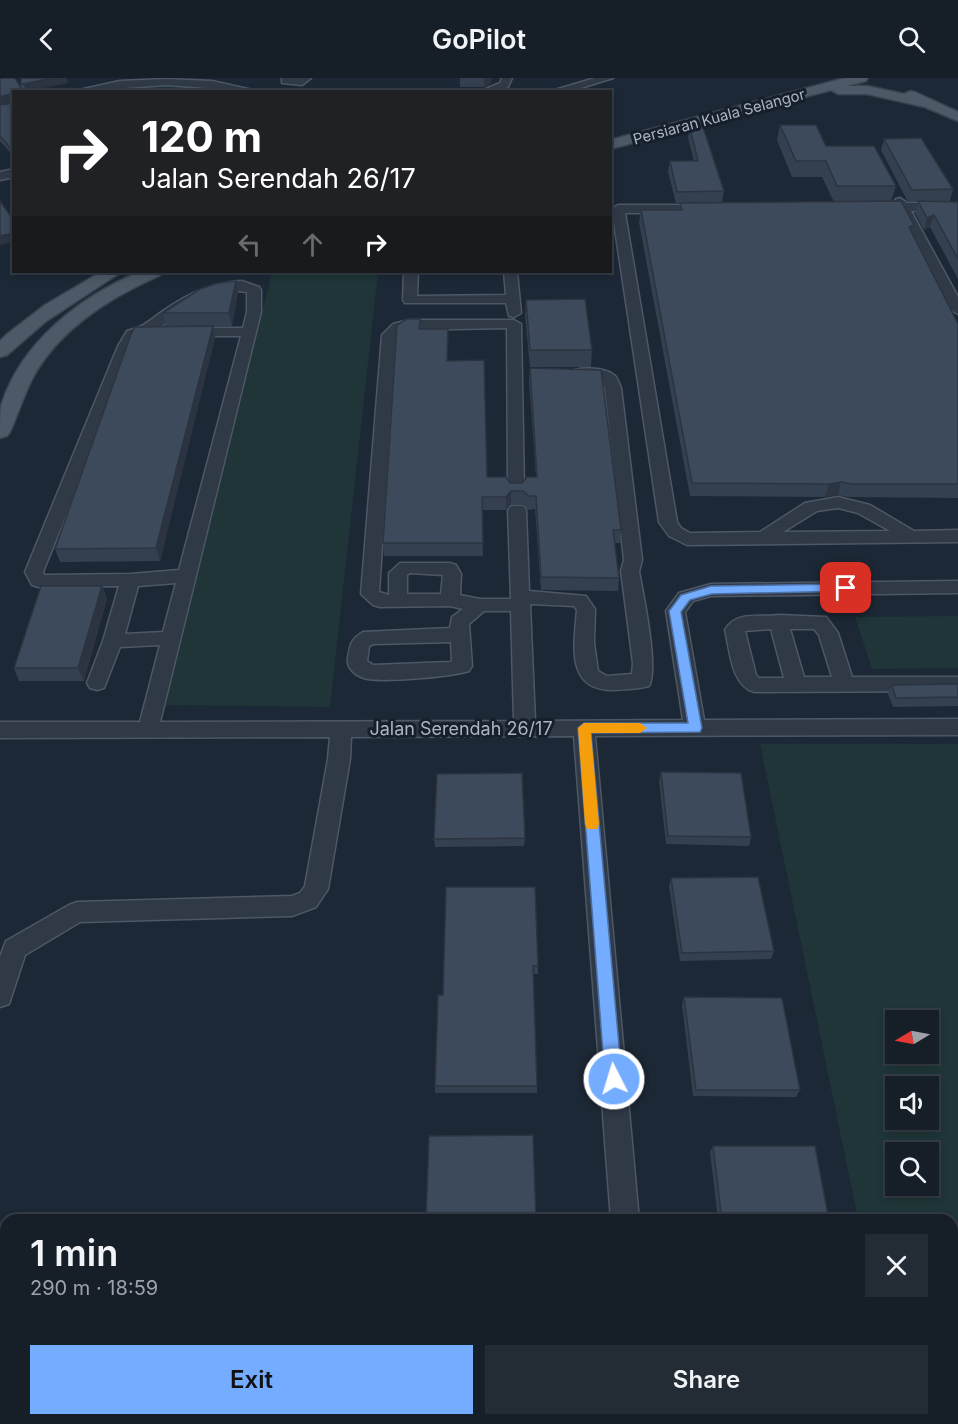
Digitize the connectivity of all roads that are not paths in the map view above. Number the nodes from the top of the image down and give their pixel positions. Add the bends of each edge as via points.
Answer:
1 (507, 78) edge
2 (861, 78) edge
3 (874, 78) edge
4 (599, 79) edge
5 (297, 82) edge
6 (907, 83) dead end
7 (278, 89) edge
8 (86, 90) edge
9 (249, 90) edge
10 (490, 90) edge
11 (560, 90) edge
12 (811, 92) junction
13 (732, 97) dead end
14 (925, 103) junction
15 (958, 106) edge
16 (958, 117) edge
17 (644, 121) dead end
18 (612, 144) edge
19 (892, 189) edge
20 (932, 197) edge
21 (954, 203) edge
22 (867, 207) edge
23 (902, 207) junction
24 (725, 208) edge
25 (111, 273) edge
26 (151, 273) edge
27 (411, 273) edge
28 (511, 273) edge
29 (513, 299) junction
30 (958, 310) edge
31 (514, 324) junction
32 (145, 332) junction
33 (249, 332) junction
34 (0, 351) edge
35 (516, 374) junction
36 (534, 374) edge
37 (556, 374) edge
38 (0, 432) edge
39 (516, 490) edge
40 (517, 510) dead end
41 (958, 536) edge
42 (911, 537) junction
43 (764, 538) junction
44 (186, 576) junction
45 (130, 580) junction
46 (958, 587) edge
47 (450, 600) junction
48 (398, 601) junction
49 (520, 601) junction
50 (480, 605) junction
51 (779, 622) junction
52 (460, 635) junction
53 (170, 638) junction
54 (113, 641) junction
55 (97, 683) dead end
56 (796, 684) junction
57 (844, 684) junction
58 (958, 684) edge
59 (958, 727) edge
60 (525, 728) junction
61 (584, 728) junction
62 (695, 728) junction
63 (148, 729) junction
64 (341, 729) junction
65 (0, 730) edge
66 (0, 996) edge
67 (624, 1214) edge

1 - 10 street via 504,85
2 - 12 main road, Persiaran Kuala Selangor
3 - 14 main road
4 - 11 street
5 - 7 street
6 - 15 main road
8 - 9 street via 123,83 161,82 219,83
12 - 14 main road via 867,90
12 - 18 main road, Persiaran Kuala Selangor
13 - 17 main road, Persiaran Kuala Selangor
14 - 16 main road
19 - 23 street
20 - 21 street
21 - 23 street
22 - 23 street
23 - 30 street
24 - 43 street via 618,209 668,522 687,539
25 - 34 main road via 67,297
26 - 38 main road via 99,297 52,338 26,373
27 - 29 street via 410,300
28 - 29 street
29 - 31 street
31 - 35 street
31 - 48 street via 409,324 389,335 369,580 370,594 381,601
32 - 33 street
32 - 33 street via 172,310 214,289 237,285 249,287 256,296
32 - 45 street via 132,334 125,346 34,572 38,581
33 - 44 street
35 - 36 street
35 - 39 street
37 - 49 street via 600,374 609,378 613,388 642,681 604,683 590,675 584,643 586,609 579,600
40 - 49 street
41 - 42 street
42 - 43 street
42 - 43 street via 884,518 854,505 837,503 813,506
44 - 45 street
44 - 53 street
45 - 54 street
46 - 62 street via 711,590 686,597 675,611
47 - 48 street
47 - 48 street via 450,569 406,567 398,573
47 - 50 street
49 - 50 street
49 - 60 street
50 - 52 street via 459,622
51 - 56 street
51 - 56 street via 742,623 735,630 747,678 754,685
51 - 57 street via 819,622 824,626
52 - 52 street via 462,666 369,672 357,664 360,643 370,637
53 - 54 street
53 - 63 street
54 - 55 street
56 - 57 street
57 - 58 street
59 - 62 street, Jalan Serendah 26/17
60 - 61 street, Jalan Serendah 26/17
60 - 64 street, Jalan Serendah 26/17
61 - 62 street, Jalan Serendah 26/17
61 - 67 street
63 - 64 street, Jalan Serendah 26/17
63 - 65 street, Jalan Serendah 26/17
64 - 66 street via 316,889 308,900 292,906 77,912 15,948

